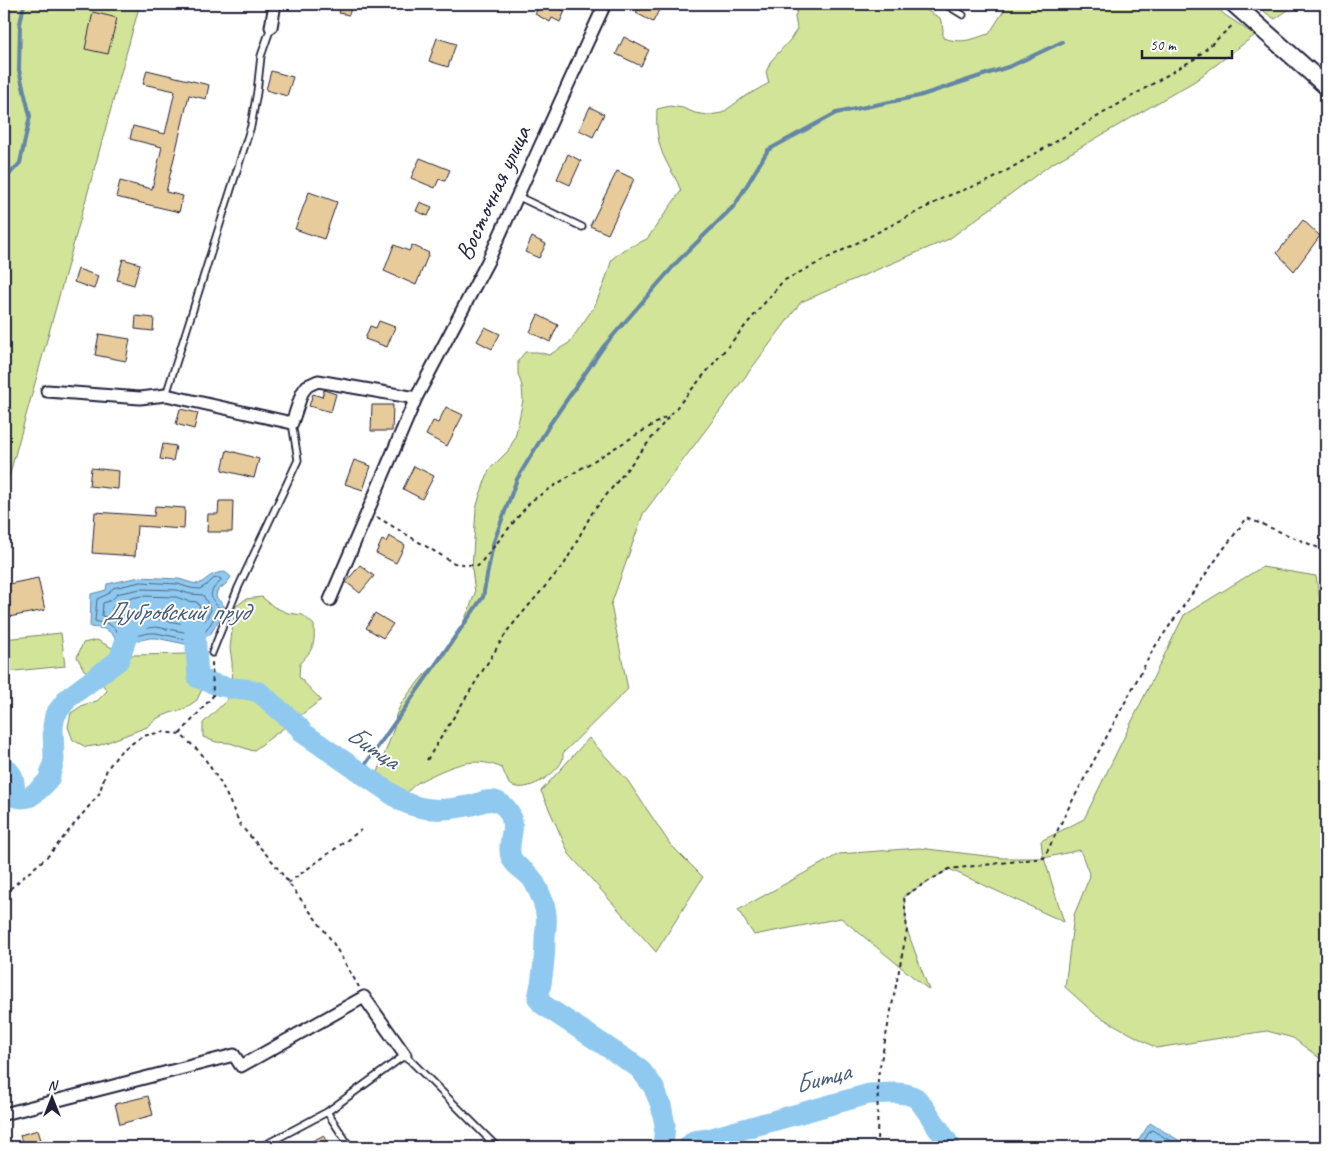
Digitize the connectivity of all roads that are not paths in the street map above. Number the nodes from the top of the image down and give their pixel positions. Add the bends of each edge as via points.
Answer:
1 (276, 4) edge
2 (606, 4) edge
3 (945, 4) edge
4 (1240, 9) edge
5 (963, 14) dead end
6 (271, 27) joint
7 (1326, 86) edge
8 (517, 196) junction
9 (582, 227) dead end
10 (47, 391) dead end
11 (166, 395) junction
12 (416, 398) junction
13 (292, 423) junction
14 (330, 600) dead end
15 (212, 653) road end
16 (405, 1055) junction
17 (327, 1112) junction
18 (4, 1114) edge
19 (261, 1147) edge
20 (350, 1147) edge
21 (497, 1147) edge

1 - 6 street
2 - 8 street, Восточная улица
3 - 5 lane
4 - 7 street
6 - 11 lane via 261,56 251,126
8 - 9 lane
8 - 12 street, Восточная улица via 488,261
10 - 11 street via 140,398
11 - 13 street
12 - 13 street via 318,381 307,386 302,393
12 - 14 street, Восточная улица
13 - 15 lane via 298,460 238,588
16 - 17 lane
16 - 18 street via 364,997 241,1066 234,1055
16 - 21 lane
17 - 19 lane
17 - 20 lane

